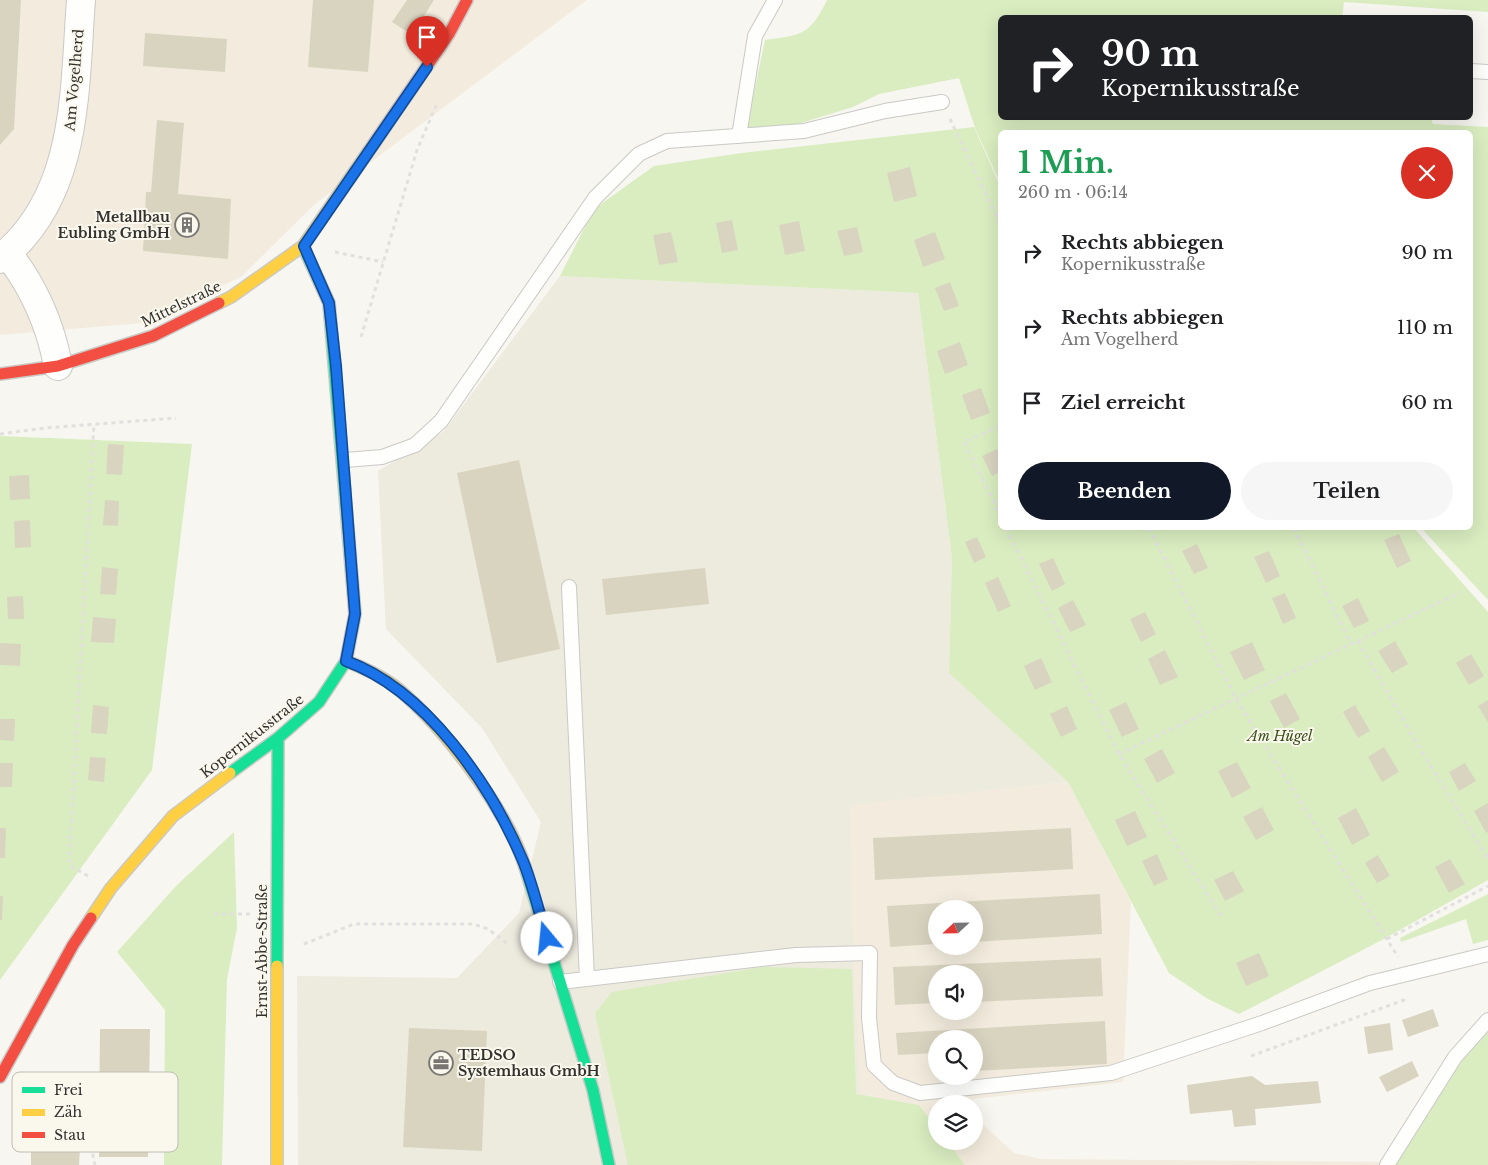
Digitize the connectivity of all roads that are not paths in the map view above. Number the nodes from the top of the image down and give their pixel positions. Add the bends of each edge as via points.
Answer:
1 (81, 0) edge
2 (467, 0) edge
3 (775, 0) edge
4 (1473, 71) edge
5 (1488, 72) edge
6 (942, 102) road end
7 (738, 136) junction
8 (304, 246) junction
9 (4, 256) edge
10 (58, 366) junction
11 (0, 374) edge
12 (344, 460) junction
13 (569, 588) dead end
14 (346, 661) junction
15 (278, 738) junction
16 (1488, 954) edge
17 (588, 979) junction
18 (560, 982) junction
19 (1488, 1020) edge
20 (0, 1077) edge
21 (277, 1165) edge
22 (609, 1165) edge
23 (1388, 1165) edge

1 - 9 street, Am Vogelherd via 72,125 61,173 40,216
2 - 8 street via 449,34
3 - 7 lane via 755,36
4 - 5 lane
6 - 7 lane via 885,111 804,131
7 - 12 lane via 667,141 639,154 595,198 441,421 416,445 382,458
8 - 10 street, Mittelstraße via 231,297 153,336
8 - 12 street, Kopernikusstraße via 329,303
9 - 10 street via 22,271 53,338
10 - 11 street, Mittelstraße
12 - 14 street, Kopernikusstraße via 355,614
13 - 17 lane
14 - 15 street, Kopernikusstraße via 319,702
14 - 18 street via 367,669 396,687 456,750 495,804 524,862
15 - 20 street, Kopernikusstraße via 174,816 111,888 73,946
15 - 21 street, Ernst-Abbe-Straße
16 - 17 lane via 1370,982 1111,1073 920,1093 893,1082 874,1065 869,1018 870,953 796,955
17 - 18 lane
18 - 22 street via 593,1090
19 - 23 lane via 1455,1057

